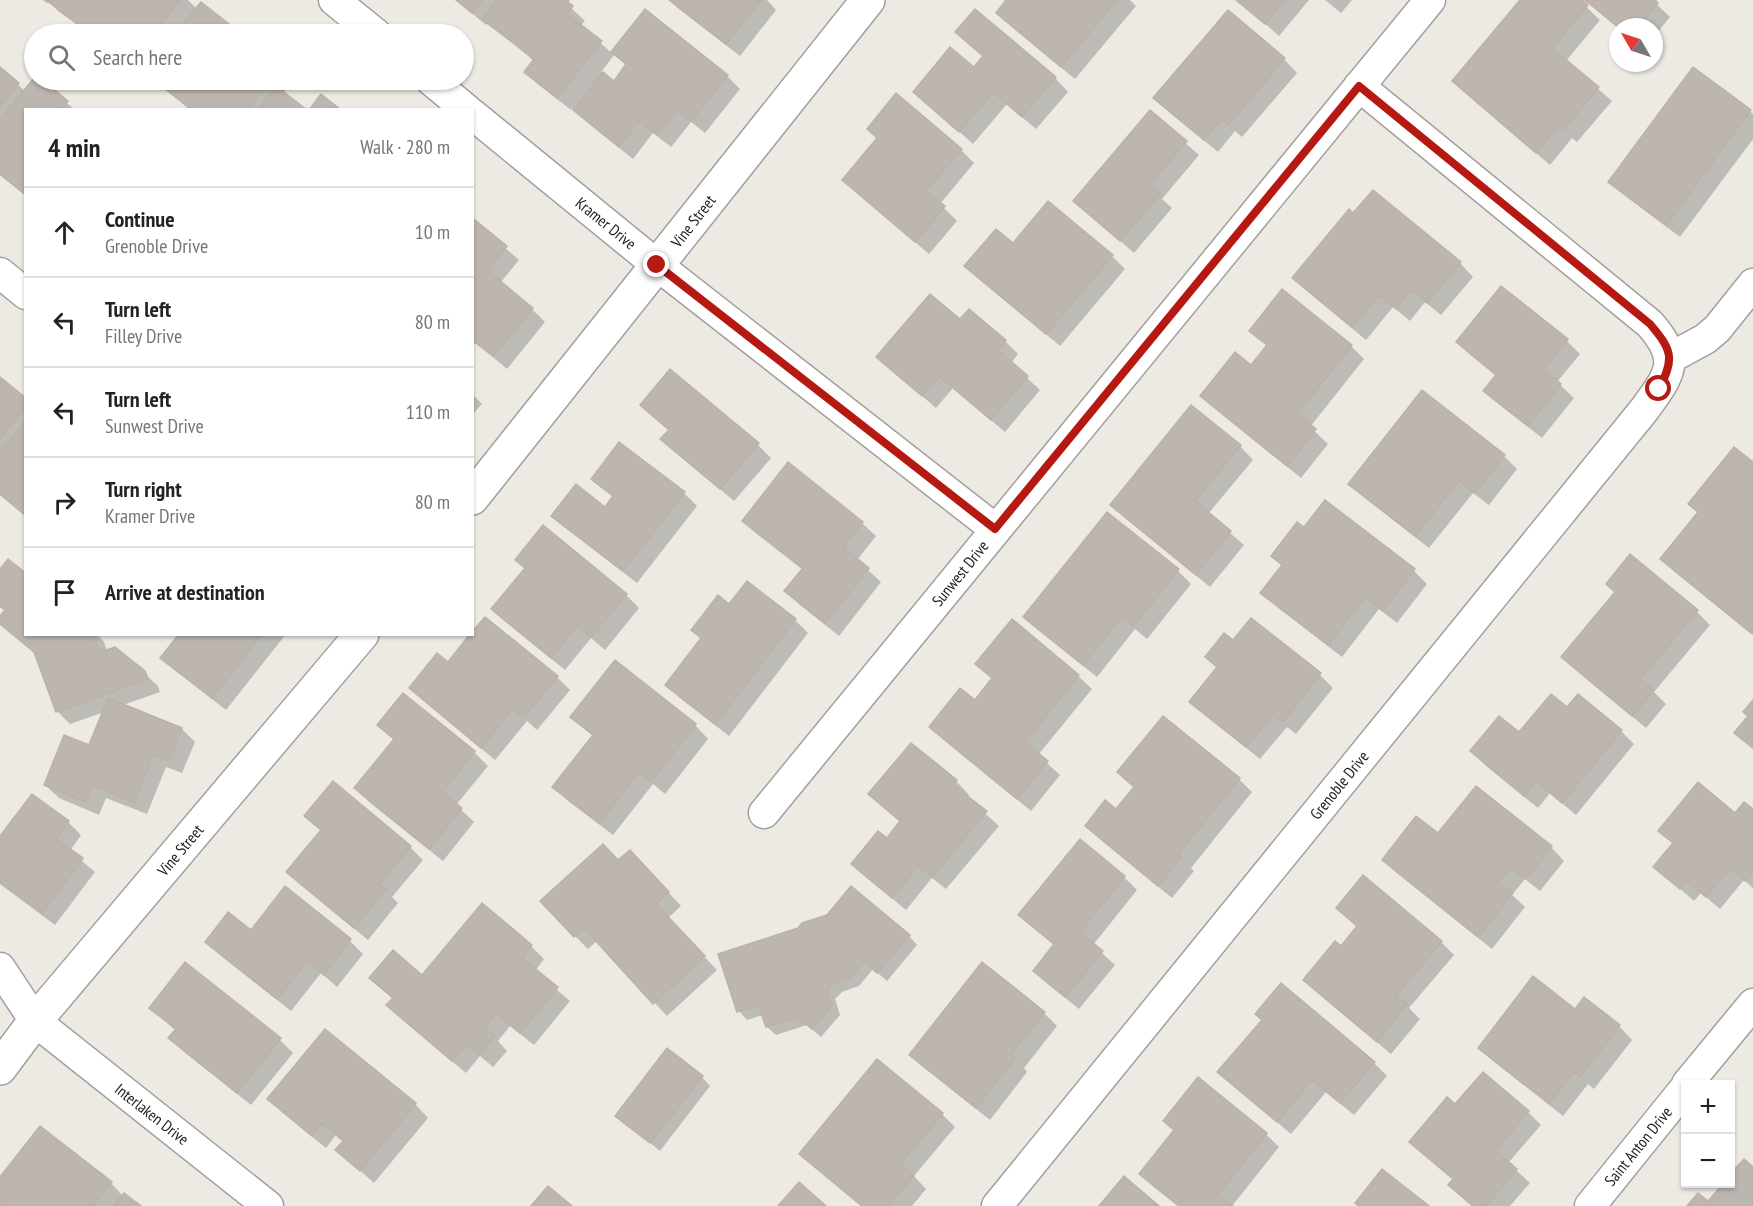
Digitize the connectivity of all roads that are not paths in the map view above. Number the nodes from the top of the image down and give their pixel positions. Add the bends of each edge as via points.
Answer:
1 (334, 0) edge
2 (868, 0) edge
3 (1430, 0) edge
4 (364, 24) edge
5 (1359, 86) junction
6 (443, 90) edge
7 (465, 108) edge
8 (474, 116) edge
9 (657, 265) junction
10 (0, 273) edge
11 (1753, 284) edge
12 (24, 292) edge
13 (1670, 358) junction
14 (474, 495) edge
15 (995, 529) junction
16 (360, 636) edge
17 (764, 813) dead end
18 (0, 968) edge
19 (1753, 1004) edge
20 (36, 1021) junction
21 (0, 1068) edge
22 (1691, 1080) edge
23 (1681, 1092) edge
24 (268, 1206) edge
25 (997, 1206) edge
26 (1590, 1206) edge

1 - 4 street
2 - 9 street, Vine Street
3 - 5 street, Sunwest Drive
5 - 13 street via 1632,308 1663,340
5 - 15 street, Sunwest Drive
6 - 7 street
8 - 9 street, Kramer Drive
9 - 14 street, Vine Street
9 - 15 street, Kramer Drive
10 - 12 street
11 - 13 street via 1706,339
13 - 25 street, Grenoble Drive via 1668,372 1644,410
15 - 17 street, Sunwest Drive
16 - 20 street, Vine Street
18 - 20 street, Interlaken Drive
19 - 22 street, Saint Anton Drive
20 - 21 street, Vine Street
20 - 24 street, Interlaken Drive
23 - 26 street, Saint Anton Drive

